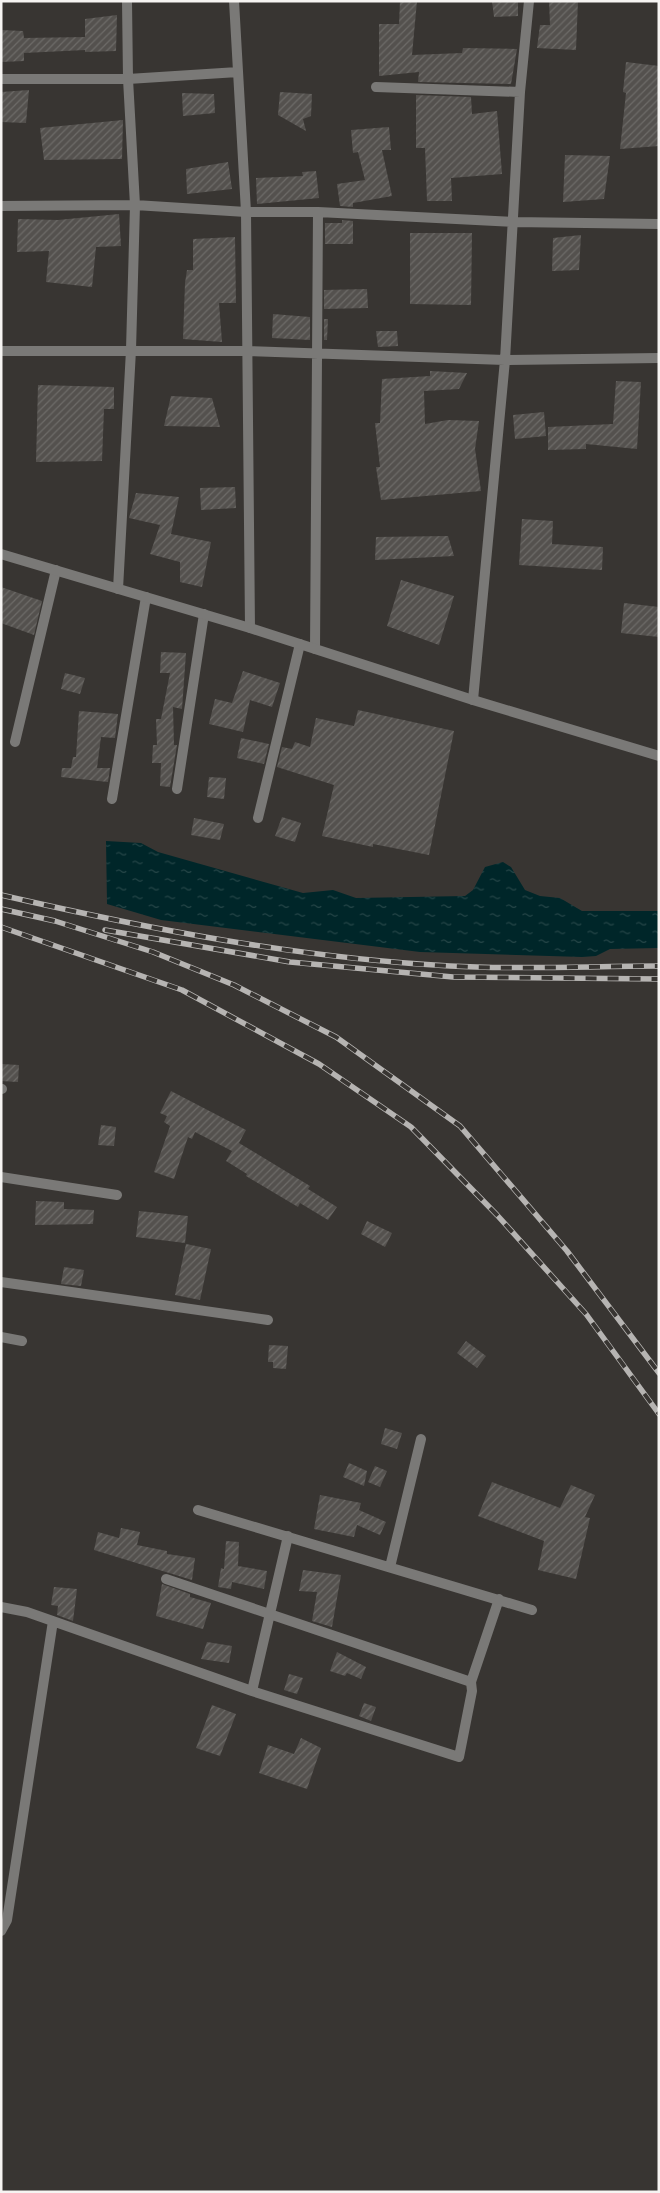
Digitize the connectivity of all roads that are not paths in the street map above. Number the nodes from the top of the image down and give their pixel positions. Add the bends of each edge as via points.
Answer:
1 (126, 1) edge
2 (234, 1) edge
3 (529, 1) edge
4 (238, 72) junction
5 (1, 78) edge
6 (128, 78) junction
7 (376, 87) dead end
8 (520, 92) junction
9 (135, 205) junction
10 (1, 206) edge
11 (246, 212) junction
12 (318, 212) junction
13 (513, 222) junction
14 (659, 224) edge
15 (131, 350) junction
16 (1, 351) edge
17 (248, 351) junction
18 (318, 354) junction
19 (659, 358) edge
20 (505, 360) junction
21 (1, 554) edge
22 (56, 570) junction
23 (118, 589) junction
24 (146, 597) junction
25 (204, 614) junction
26 (250, 628) junction
27 (300, 644) junction
28 (315, 649) junction
29 (473, 700) junction
30 (15, 742) dead end
31 (659, 756) edge
32 (177, 789) dead end
33 (112, 799) dead end
34 (258, 818) dead end
35 (1, 1177) edge
36 (118, 1195) dead end
37 (1, 1282) edge
38 (268, 1320) dead end
39 (1, 1337) edge
40 (22, 1341) dead end
41 (421, 1439) dead end
42 (198, 1510) dead end
43 (288, 1536) junction
44 (390, 1566) junction
45 (166, 1579) dead end
46 (498, 1600) junction
47 (1, 1607) edge
48 (532, 1610) dead end
49 (271, 1614) junction
50 (53, 1621) junction
51 (472, 1682) junction
52 (252, 1691) junction
53 (1, 1932) edge

1 - 6 street
2 - 4 street
3 - 8 street
4 - 6 street
4 - 11 street
5 - 6 street
6 - 9 street
7 - 8 street
8 - 13 street
9 - 10 street
9 - 11 street
9 - 15 street
11 - 12 street
11 - 17 street
12 - 13 street
12 - 18 street
13 - 14 street
13 - 20 street
15 - 16 street
15 - 17 street
15 - 23 street
17 - 18 street
17 - 26 street
18 - 20 street
18 - 28 street
19 - 20 street
20 - 29 street
21 - 22 street
22 - 23 street
22 - 30 street
23 - 24 street
24 - 25 street
24 - 33 street
25 - 26 street
25 - 32 street
26 - 27 street
27 - 28 street
27 - 34 street
28 - 29 street
29 - 31 street
35 - 36 street
37 - 38 street
39 - 40 street
41 - 44 street
42 - 43 street
43 - 44 street
43 - 49 street
44 - 46 street
45 - 49 street
46 - 48 street
46 - 51 street
47 - 50 street
49 - 51 street
49 - 52 street
50 - 52 street
50 - 53 street via 7,1920
51 - 52 street via 459,1757

